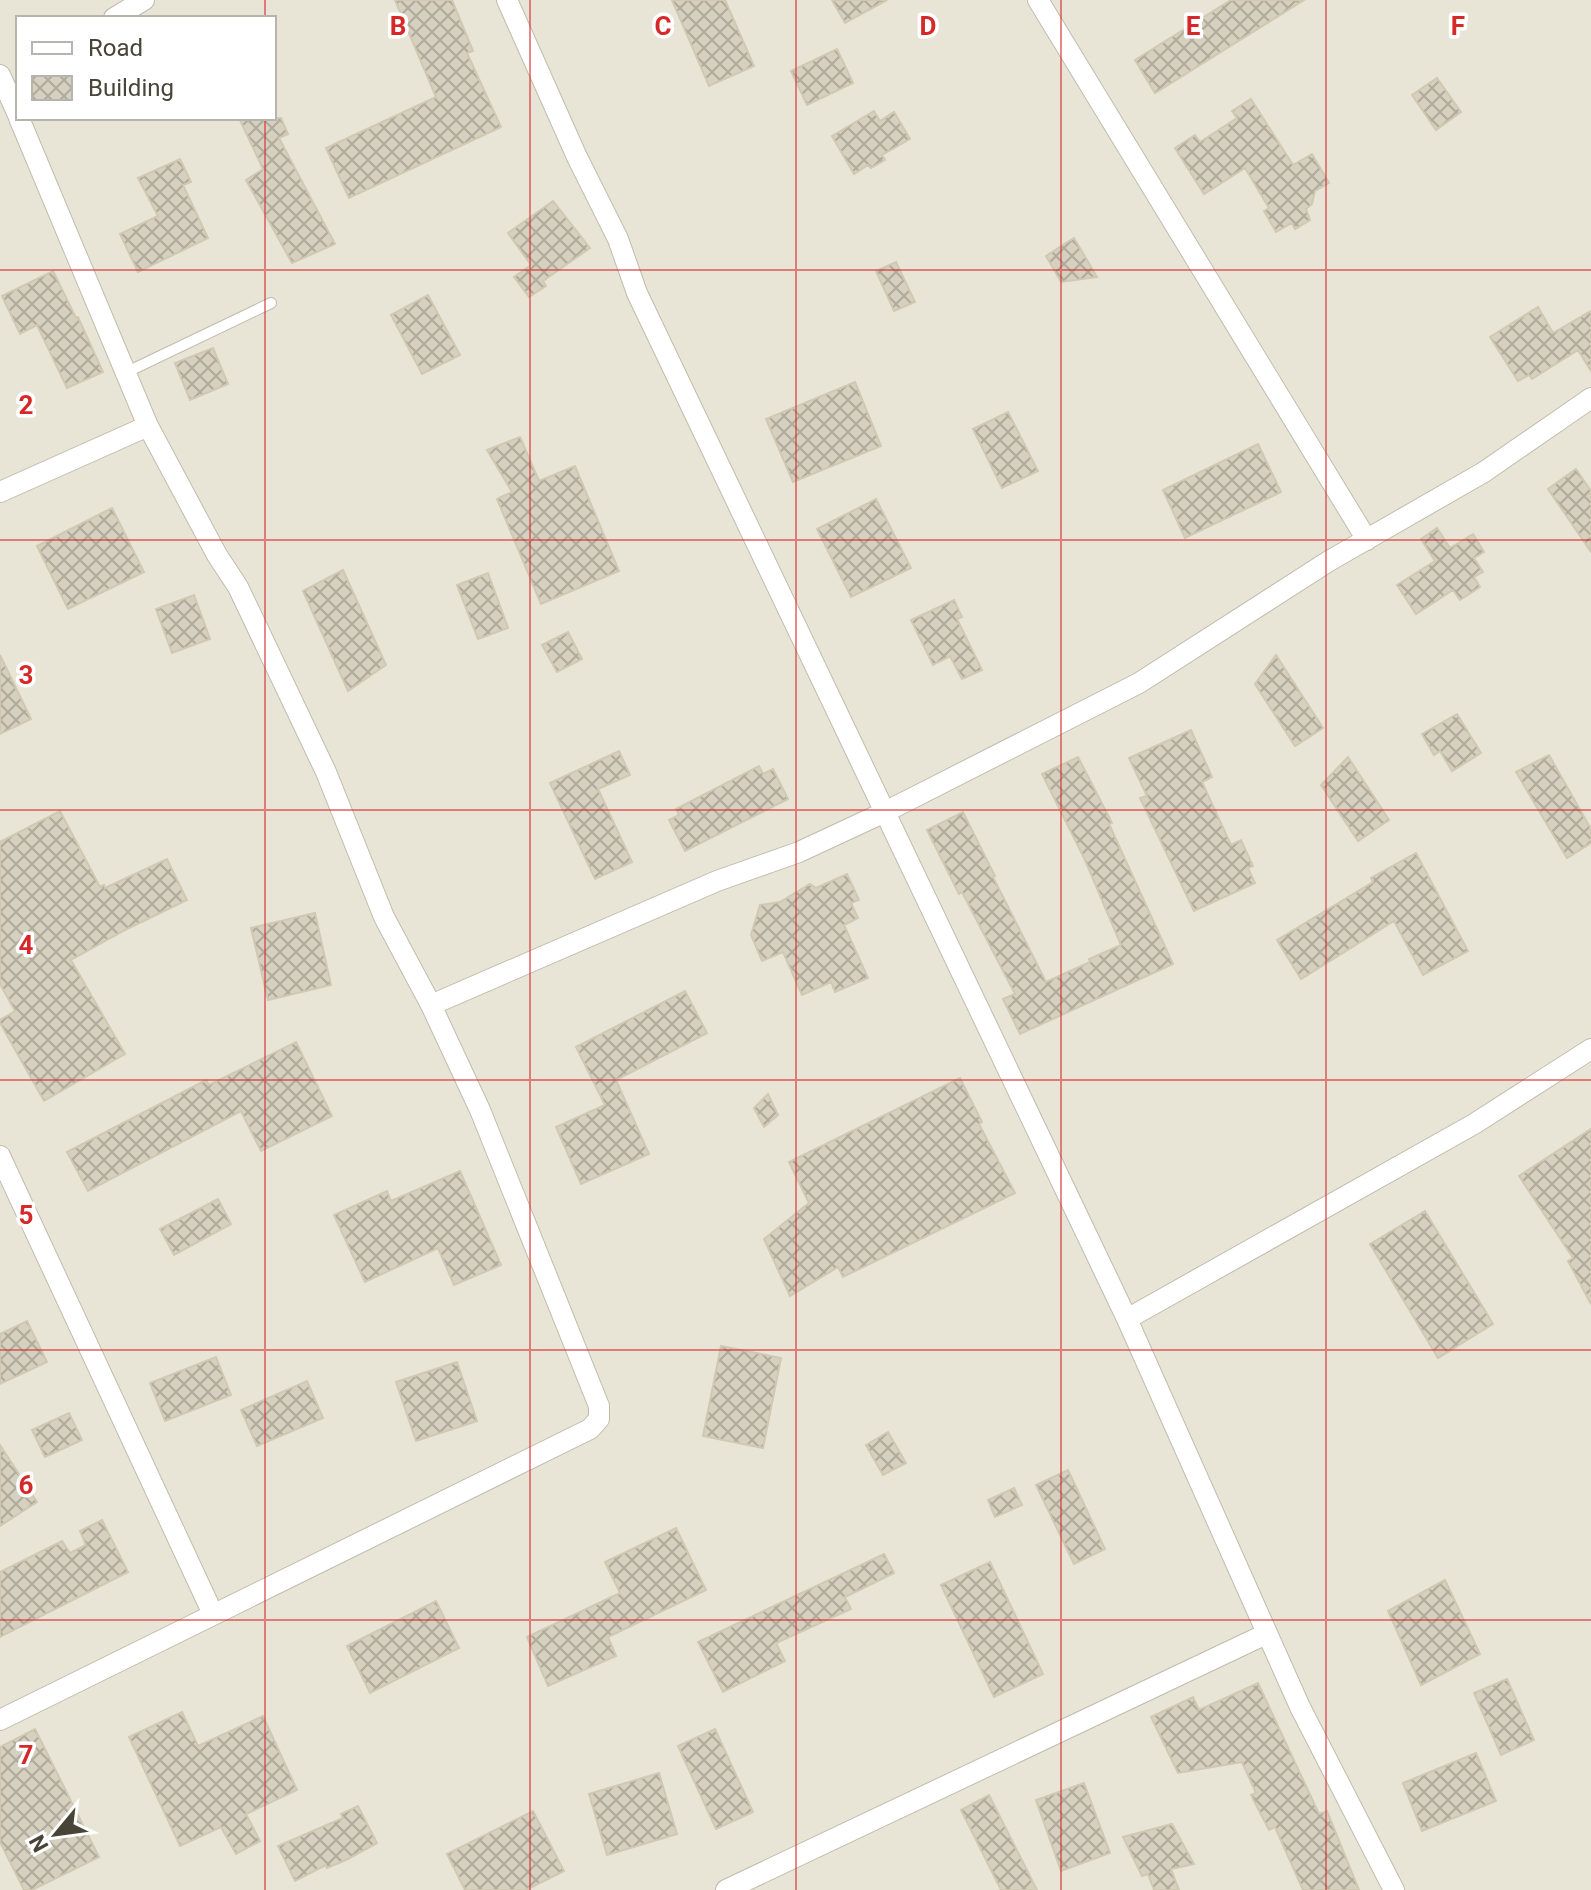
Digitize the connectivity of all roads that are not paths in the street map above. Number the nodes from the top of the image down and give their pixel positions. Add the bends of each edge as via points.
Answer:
1 (144, 0) edge
2 (507, 0) edge
3 (1038, 0) edge
4 (117, 16) edge
5 (7, 77) edge
6 (16, 106) edge
7 (21, 120) edge
8 (271, 303) dead end
9 (127, 372) junction
10 (1591, 398) edge
11 (148, 426) junction
12 (0, 492) edge
13 (1367, 540) junction
14 (885, 812) junction
15 (431, 1005) junction
16 (1591, 1049) edge
17 (0, 1156) edge
18 (1127, 1319) junction
19 (213, 1614) junction
20 (1266, 1634) junction
21 (0, 1720) edge
22 (726, 1890) edge
23 (1394, 1890) edge

1 - 4 street
2 - 14 street via 618,239 637,293
3 - 13 street
5 - 6 street
7 - 9 street
8 - 9 lane
9 - 11 street
10 - 13 street via 1484,472
11 - 12 street
11 - 15 street via 238,587 326,772 384,917
13 - 14 street via 1139,683
14 - 15 street
14 - 18 street
15 - 19 street via 480,1110 599,1406 599,1419 590,1429
16 - 18 street via 1474,1124
17 - 19 street
18 - 20 street
19 - 21 street
20 - 22 street
20 - 23 street

